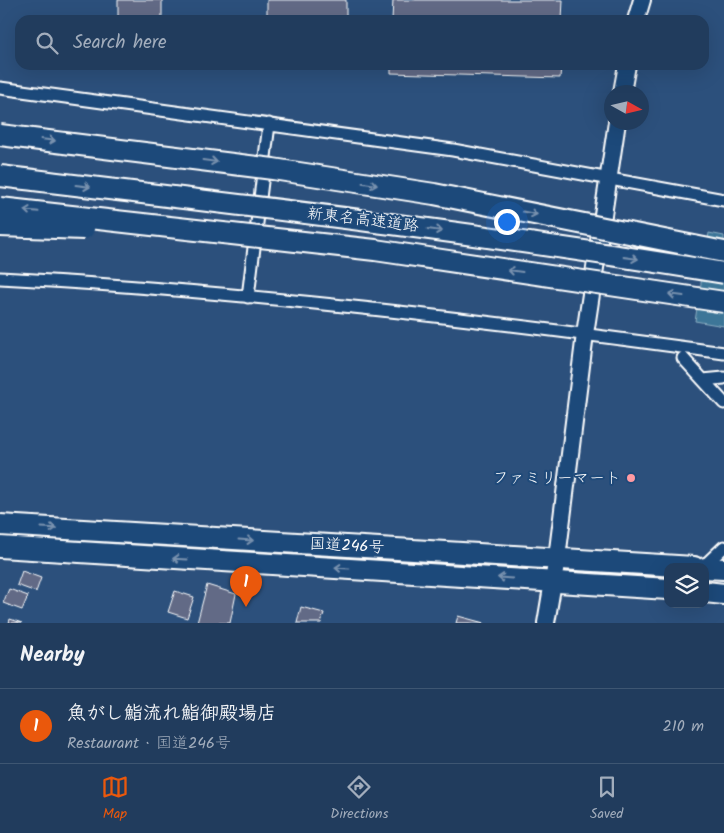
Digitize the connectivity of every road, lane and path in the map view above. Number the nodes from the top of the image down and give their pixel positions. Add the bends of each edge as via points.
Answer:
1 (642, 0) edge
2 (638, 15) edge
3 (626, 70) edge
4 (623, 85) edge
5 (0, 88) edge
6 (269, 124) junction
7 (616, 130) edge
8 (0, 134) edge
9 (0, 176) edge
10 (607, 180) junction
11 (724, 200) edge
12 (0, 208) edge
13 (0, 226) edge
14 (375, 250) junction
15 (724, 252) edge
16 (724, 273) edge
17 (0, 278) edge
18 (248, 297) junction
19 (724, 302) edge
20 (585, 334) junction
21 (724, 353) edge
22 (683, 358) dead end
23 (724, 378) edge
24 (703, 380) junction
25 (724, 403) edge
26 (0, 525) edge
27 (0, 547) edge
28 (724, 547) edge
29 (558, 558) junction
30 (708, 563) edge
31 (664, 565) edge
32 (709, 568) edge
33 (724, 569) edge
34 (553, 581) junction
35 (664, 589) edge
36 (709, 592) edge
37 (724, 594) edge
38 (546, 623) edge

1 - 2 street
3 - 4 street
5 - 6 street
6 - 10 street via 453,150
6 - 18 street
7 - 10 street
8 -> 15 highway, bridge via 434,194
9 -> 16 highway, 新東名高速道路, bridge via 369,220
10 - 11 street
10 - 20 street
14 -> 12 highway, 新東名高速道路, bridge
13 - 14 highway, bridge via 106,230
19 -> 14 highway, 新東名高速道路, bridge
17 - 18 street
18 - 20 street
20 - 21 street
20 - 29 street
22 - 24 street
23 - 24 street
24 - 25 street
26 -> 29 highway, 国道246号
34 -> 27 highway, 国道246号
28 - 30 street
29 - 31 highway, 国道246号
29 - 34 street
32 - 33 highway
34 - 35 highway, 国道246号
34 - 38 street
36 - 37 highway

